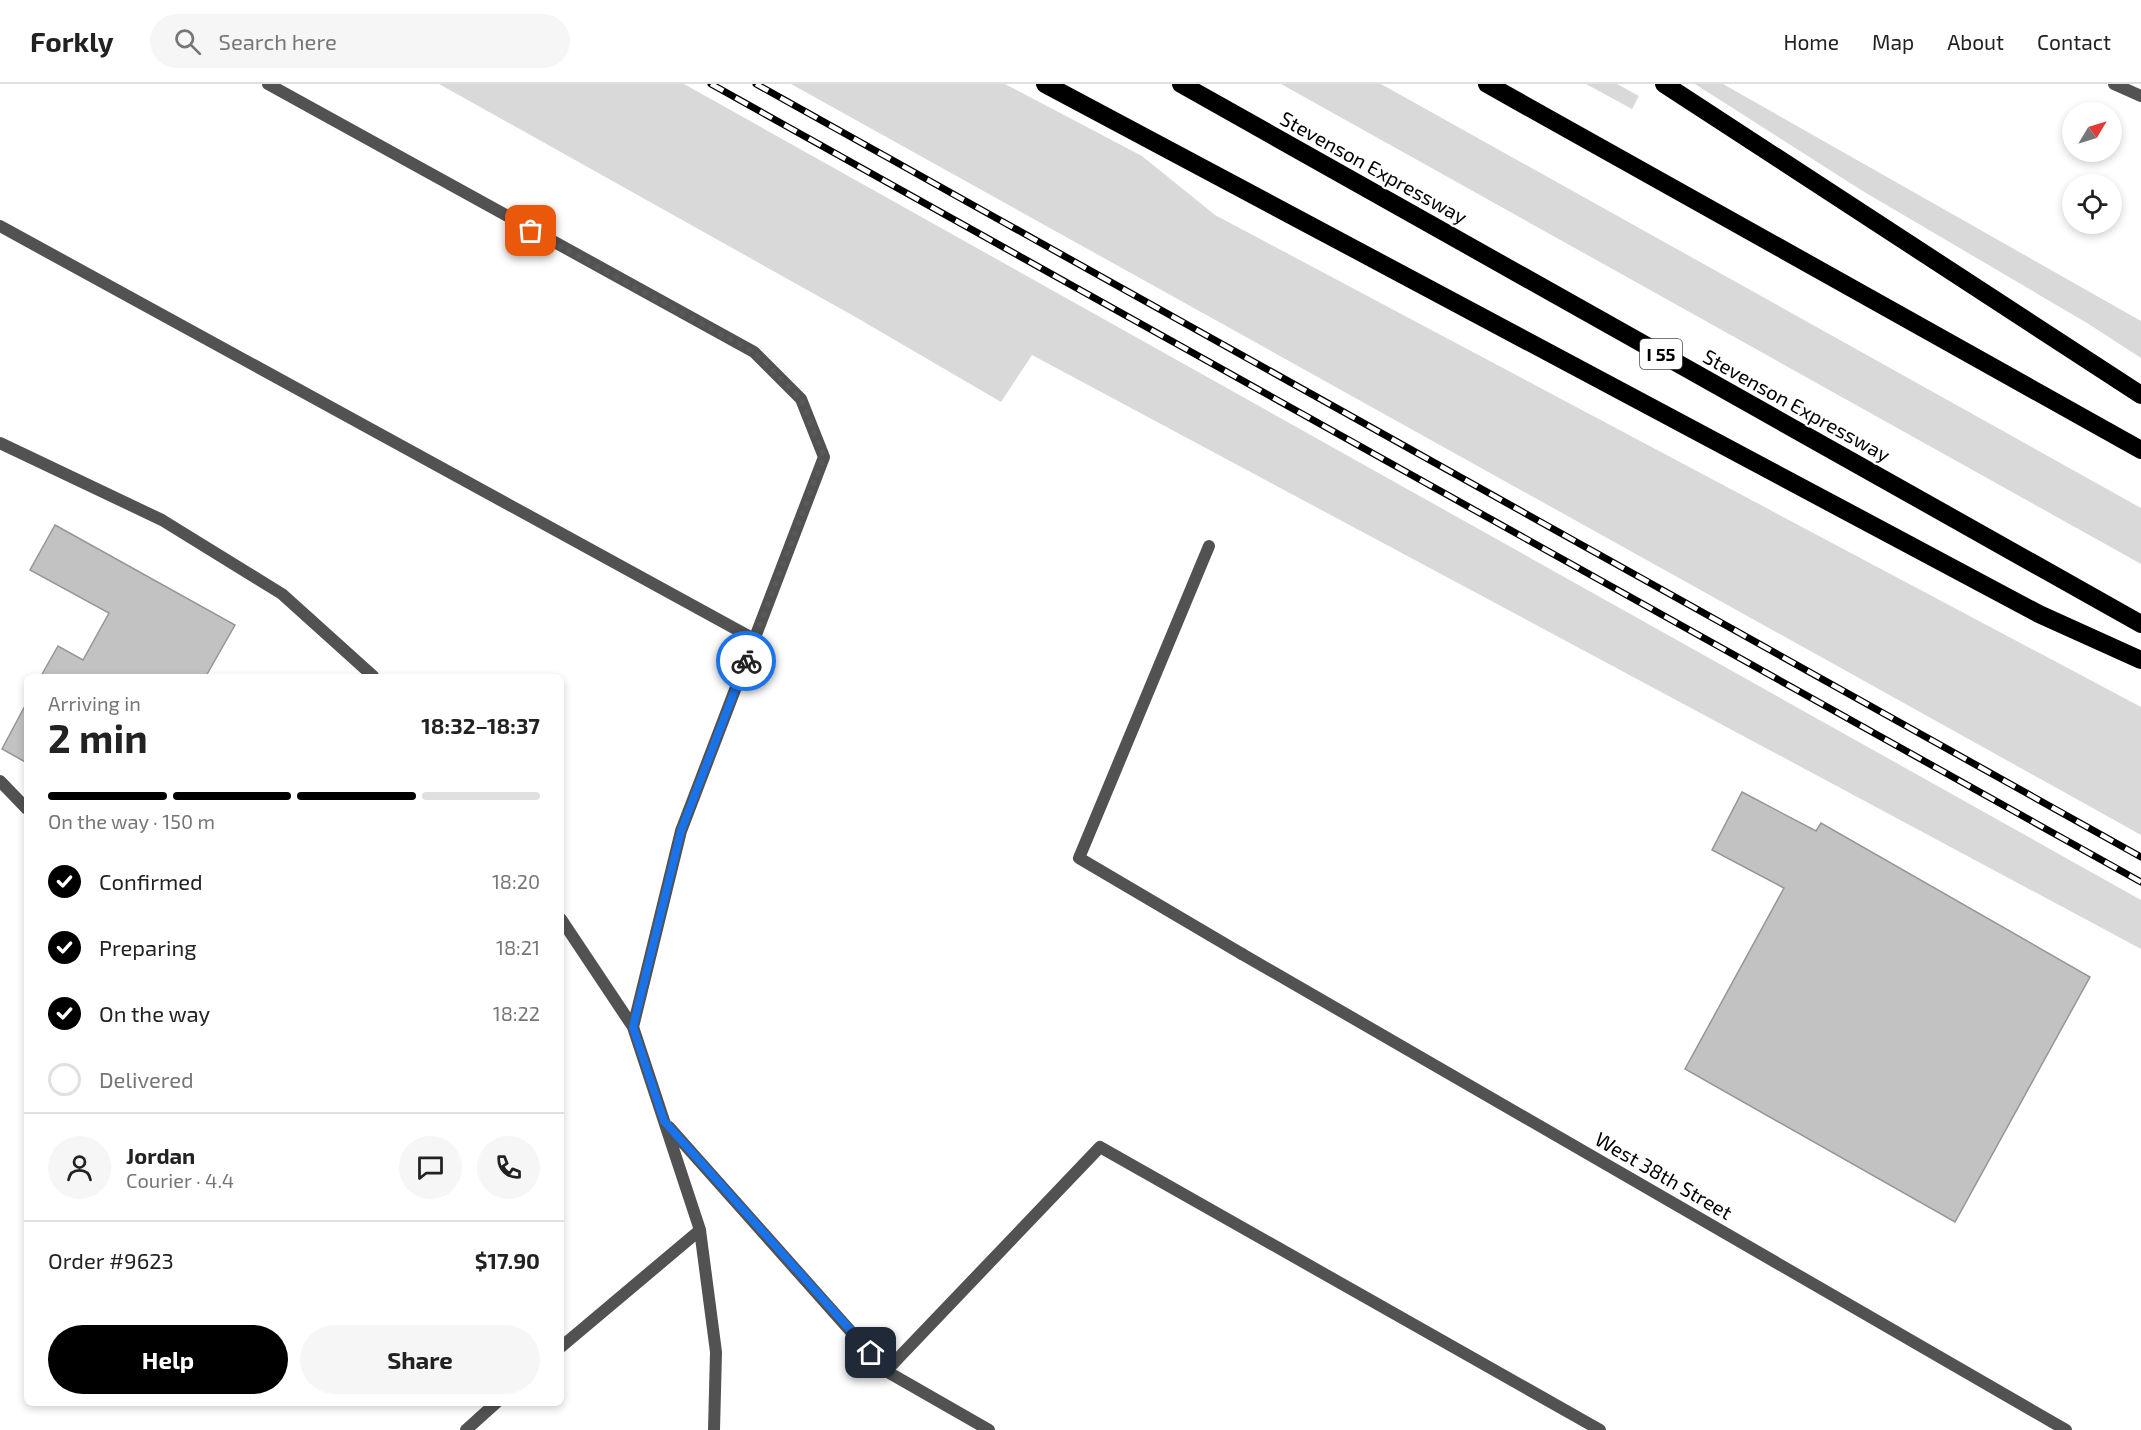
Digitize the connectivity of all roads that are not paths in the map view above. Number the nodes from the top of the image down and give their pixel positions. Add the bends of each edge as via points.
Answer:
1 (268, 84) edge
2 (1045, 84) edge
3 (1181, 84) edge
4 (1487, 84) edge
5 (1664, 84) edge
6 (2114, 84) edge
7 (2141, 96) edge
8 (0, 226) edge
9 (2141, 395) edge
10 (0, 443) edge
11 (2141, 450) edge
12 (1209, 546) dead end
13 (2141, 624) edge
14 (754, 639) junction
15 (2141, 660) edge
16 (371, 674) edge
17 (0, 781) edge
18 (24, 806) edge
19 (564, 924) edge
20 (633, 1027) junction
21 (664, 1121) junction
22 (700, 1230) junction
23 (564, 1344) edge
24 (886, 1371) junction
25 (493, 1406) edge
26 (466, 1430) edge
27 (714, 1430) edge
28 (989, 1430) edge
29 (1600, 1430) edge
30 (2066, 1430) edge

1 - 14 street via 754,352 801,399 824,457
2 - 15 highway via 2029,608
3 - 13 highway, Stevenson Expressway / I 55
4 - 11 highway
5 - 9 highway
6 - 7 street
8 - 14 street
10 - 16 street via 162,520 282,594
12 - 30 street, West 38th Street via 1079,858
14 - 20 street via 681,831
17 - 18 street
19 - 20 street
20 - 21 street
21 - 22 street
21 - 24 street
22 - 23 street
22 - 27 street via 716,1352
24 - 28 street
24 - 29 street via 1100,1148
25 - 26 street

